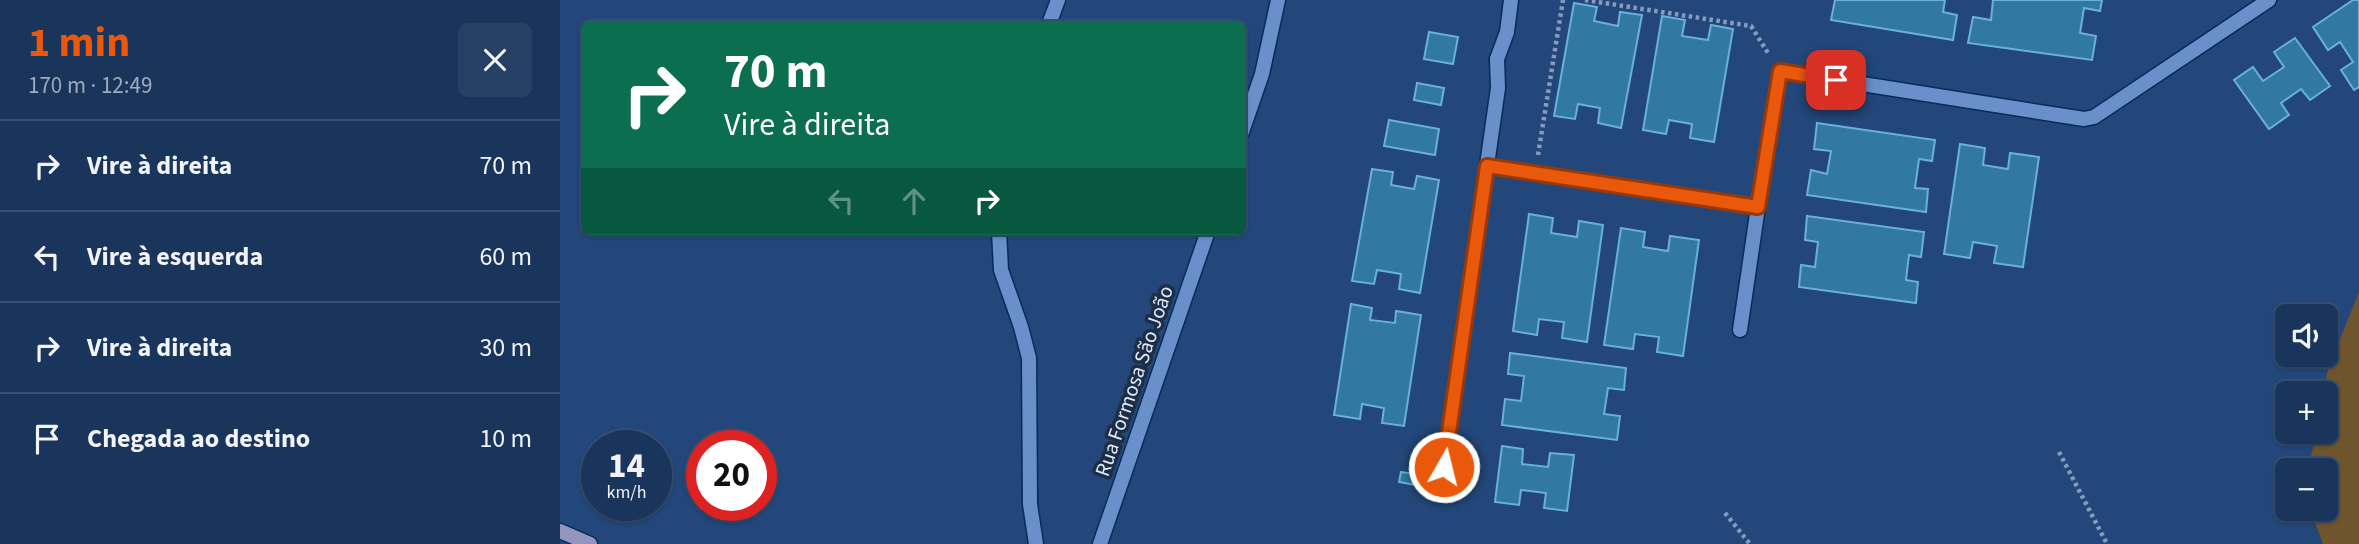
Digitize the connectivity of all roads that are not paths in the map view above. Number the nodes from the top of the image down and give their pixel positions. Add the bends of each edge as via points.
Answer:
1 (1058, 0) edge
2 (1278, 0) edge
3 (1511, 0) edge
4 (2269, 0) edge
5 (1050, 21) edge
6 (1246, 120) edge
7 (1487, 166) junction
8 (1758, 207) junction
9 (999, 235) edge
10 (1207, 235) edge
11 (1740, 330) dead end
12 (1440, 494) dead end
13 (560, 531) edge
14 (590, 544) edge
15 (1036, 544) edge
16 (1100, 544) edge

1 - 5 street
2 - 6 street via 1262,74
3 - 7 street via 1497,59 1498,88
4 - 8 street via 2094,117 2084,119 1780,71
7 - 8 street
7 - 12 street
8 - 11 street
9 - 15 street via 1001,270 1029,358 1030,504
10 - 16 street, Rua Formosa São João
13 - 14 street

